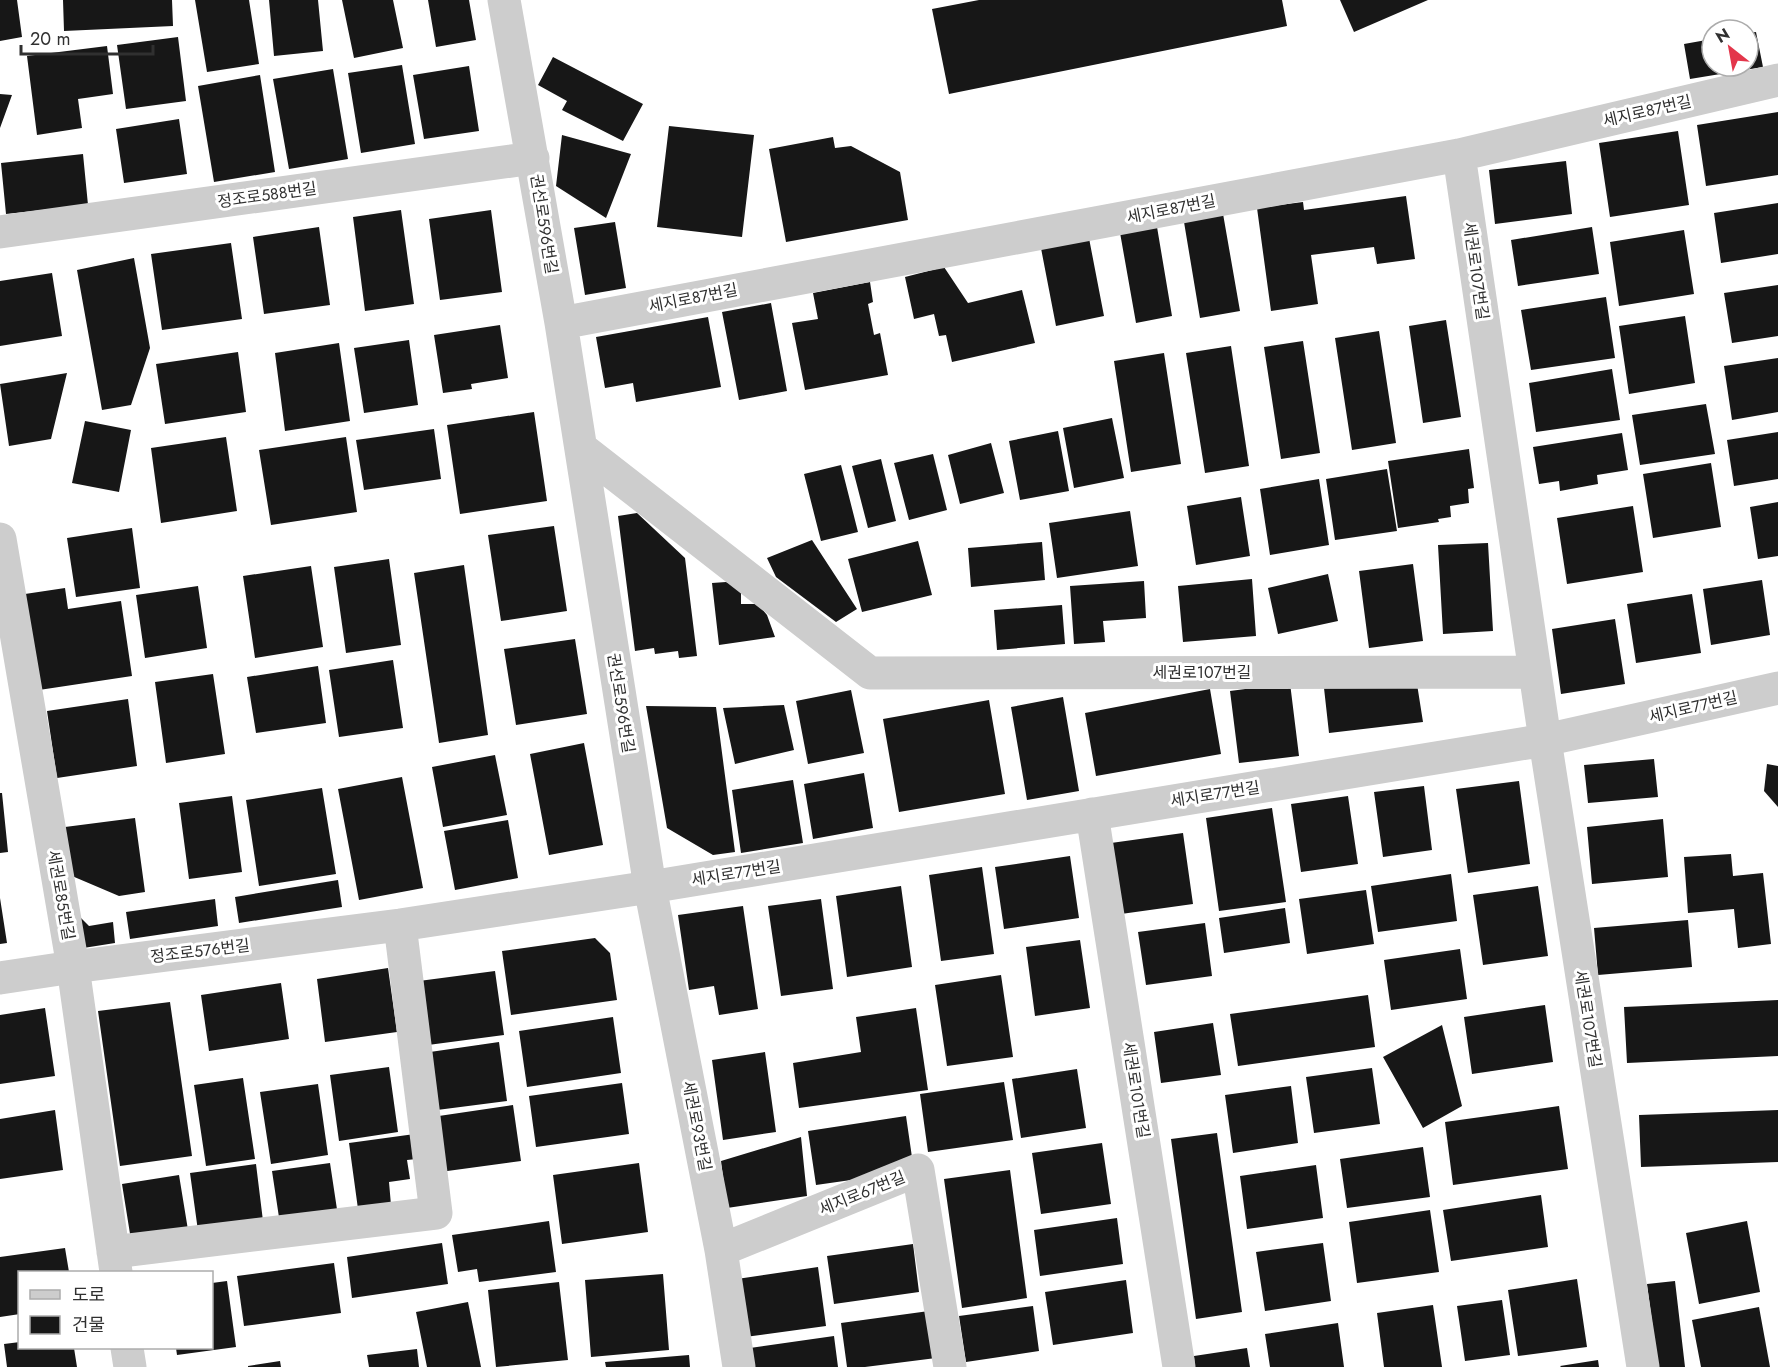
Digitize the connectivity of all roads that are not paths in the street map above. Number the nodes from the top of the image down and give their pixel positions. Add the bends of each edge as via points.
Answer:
1 (504, 0) edge
2 (1778, 80) edge
3 (1459, 155) junction
4 (533, 158) junction
5 (0, 232) edge
6 (561, 323) junction
7 (581, 448) junction
8 (0, 539) edge
9 (1535, 672) junction
10 (1778, 688) edge
11 (1545, 740) junction
12 (1092, 814) junction
13 (650, 887) junction
14 (400, 925) junction
15 (73, 967) junction
16 (0, 978) edge
17 (721, 1250) junction
18 (115, 1262) edge
19 (127, 1349) edge
20 (130, 1367) edge
21 (739, 1367) edge
22 (950, 1367) edge
23 (1179, 1367) edge
24 (1643, 1367) edge

1 - 4 street, 권선로596번길
2 - 3 street, 세지로87번길
3 - 6 street, 세지로87번길
3 - 9 street, 세권로107번길
4 - 5 street, 정조로588번길
4 - 6 street, 권선로596번길
6 - 7 street, 권선로596번길
7 - 9 street, 세권로107번길 via 870,673
7 - 13 street, 권선로596번길
8 - 15 street, 세권로85번길
9 - 11 street, 세권로107번길
10 - 11 street, 세지로77번길
11 - 12 street, 세지로77번길
11 - 24 street, 세권로107번길
12 - 13 street, 세지로77번길
12 - 23 street, 세권로101번길
13 - 14 street, 정조로576번길
13 - 17 street, 세권로93번길
14 - 15 street, 정조로576번길
14 - 18 street, 세권로85번길 via 436,1213
15 - 16 street, 정조로576번길
15 - 18 street, 세권로85번길
17 - 21 street, 세권로93번길
17 - 22 street, 세지로67번길 via 918,1170
19 - 20 street

